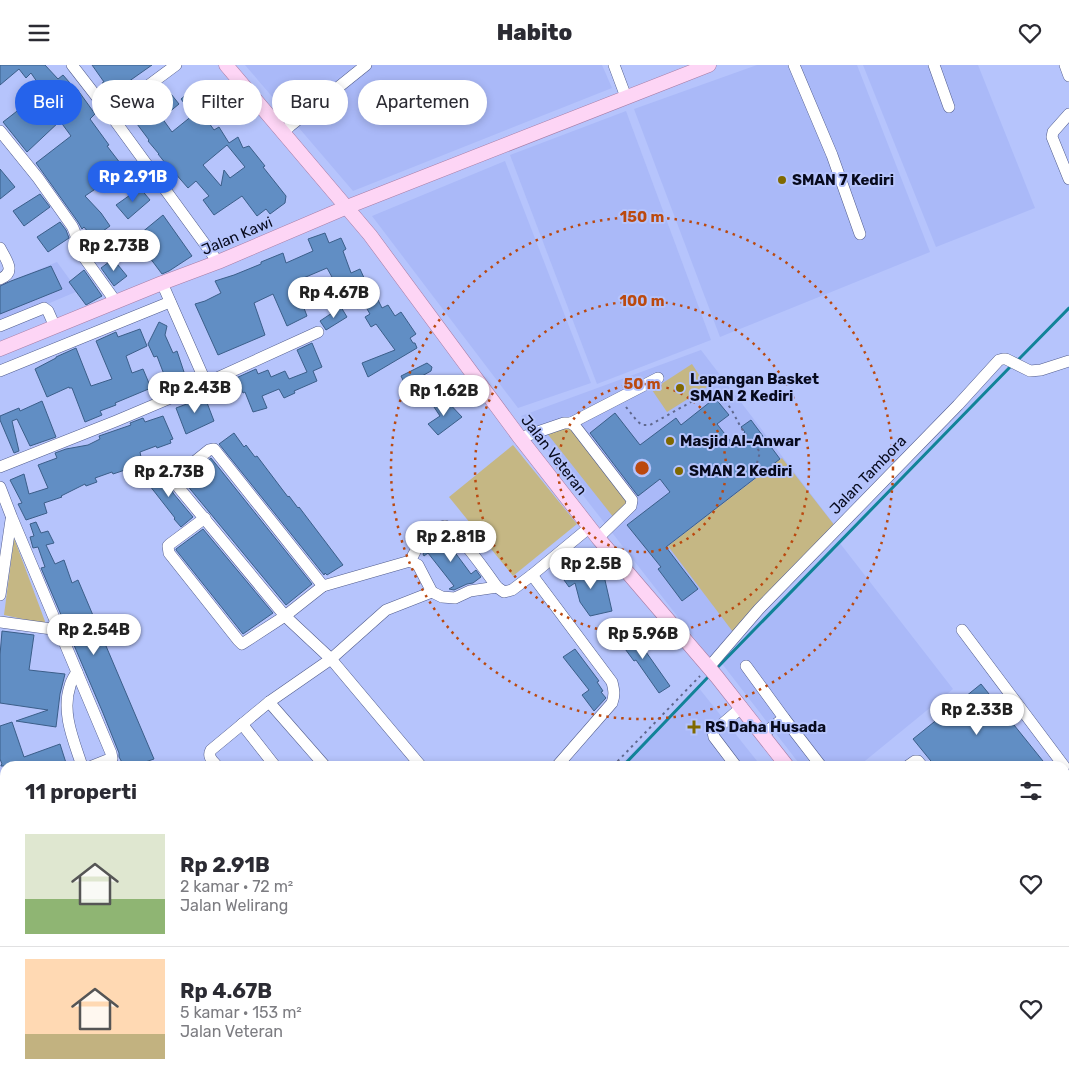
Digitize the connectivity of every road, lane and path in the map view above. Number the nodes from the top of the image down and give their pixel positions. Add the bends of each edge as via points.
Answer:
1 (72, 65) edge
2 (176, 65) edge
3 (226, 65) edge
4 (366, 65) edge
5 (614, 65) edge
6 (709, 65) edge
7 (794, 65) edge
8 (934, 65) edge
9 (1065, 65) edge
10 (1069, 76) edge
11 (156, 80) edge
12 (92, 91) edge
13 (626, 97) junction
14 (949, 107) dead end
15 (1069, 114) edge
16 (118, 125) edge
17 (0, 131) edge
18 (284, 132) junction
19 (1069, 179) edge
20 (348, 207) junction
21 (860, 233) dead end
22 (0, 248) edge
23 (218, 262) junction
24 (0, 279) edge
25 (162, 283) junction
26 (116, 302) junction
27 (170, 302) junction
28 (0, 327) edge
29 (55, 327) junction
30 (318, 332) dead end
31 (0, 349) edge
32 (1069, 361) edge
33 (0, 371) edge
34 (658, 378) dead end
35 (206, 383) junction
36 (619, 398) junction
37 (572, 423) junction
38 (520, 438) junction
39 (0, 467) edge
40 (764, 471) dead end
41 (0, 487) edge
42 (205, 518) junction
43 (12, 519) junction
44 (594, 532) junction
45 (410, 561) junction
46 (532, 575) junction
47 (324, 585) junction
48 (497, 587) junction
49 (432, 592) junction
50 (0, 595) edge
51 (285, 616) junction
52 (0, 622) edge
53 (59, 630) junction
54 (962, 631) dead end
55 (331, 659) junction
56 (746, 666) dead end
57 (712, 671) junction
58 (77, 672) junction
59 (269, 702) junction
60 (742, 707) junction
61 (784, 718) junction
62 (242, 724) junction
63 (762, 735) junction
64 (80, 761) edge
65 (104, 761) edge
66 (213, 761) edge
67 (271, 761) edge
68 (321, 761) edge
69 (417, 761) edge
70 (560, 761) edge
71 (618, 761) edge
72 (732, 761) edge
73 (783, 761) edge
74 (817, 761) edge
75 (1060, 761) edge

1 - 12 street
2 - 11 street
3 - 18 main road, Jalan Veteran
4 - 18 street
5 - 13 street
6 - 13 main road, Jalan Kawi
7 - 21 street
8 - 14 street
9 - 10 street
13 - 20 main road, Jalan Kawi
15 - 19 street via 1052,137
16 - 23 street
17 - 26 street via 72,226 78,248
18 - 20 main road, Jalan Veteran
20 - 23 main road, Jalan Kawi
20 - 38 main road, Jalan Veteran
22 - 24 street via 10,268 6,277
23 - 25 main road, Jalan Kawi
25 - 26 main road, Jalan Kawi
25 - 27 street
26 - 29 main road, Jalan Kawi
27 - 33 street
27 - 35 street
28 - 29 street via 44,308
29 - 31 main road, Jalan Kawi
30 - 35 street
32 - 57 street, Jalan Tambora via 1030,371 999,360 758,609
34 - 36 street
35 - 39 street
36 - 37 street
36 - 40 path via 636,421 650,425 707,393 717,395 760,452 757,463
37 - 38 street
37 - 44 street via 632,500 631,506
38 - 44 main road, Jalan Veteran
41 - 43 street
42 - 47 street via 179,488 176,479 212,449
42 - 51 street
42 - 51 street via 170,544 169,553 238,640 245,643
43 - 50 street
43 - 53 street
44 - 46 street
44 - 57 main road, Jalan Veteran
45 - 47 street
45 - 48 street via 428,536 445,526 462,540
45 - 49 street via 418,565
46 - 48 street via 512,590 504,591
46 - 70 street via 614,689 612,703
47 - 51 street
48 - 49 street via 470,591 455,598
49 - 55 street via 386,610
51 - 55 street
52 - 53 street
53 - 58 street
54 - 75 street
55 - 59 street
55 - 69 street
56 - 61 street
57 - 60 main road, Jalan Veteran
57 - 71 path
58 - 64 street via 67,702 69,727
58 - 65 street via 111,753 112,758
59 - 62 street
59 - 68 street
60 - 63 main road, Jalan Veteran
60 - 72 street via 713,732
61 - 63 street
61 - 74 street
62 - 66 street via 210,753
62 - 67 street
63 - 73 main road, Jalan Veteran

